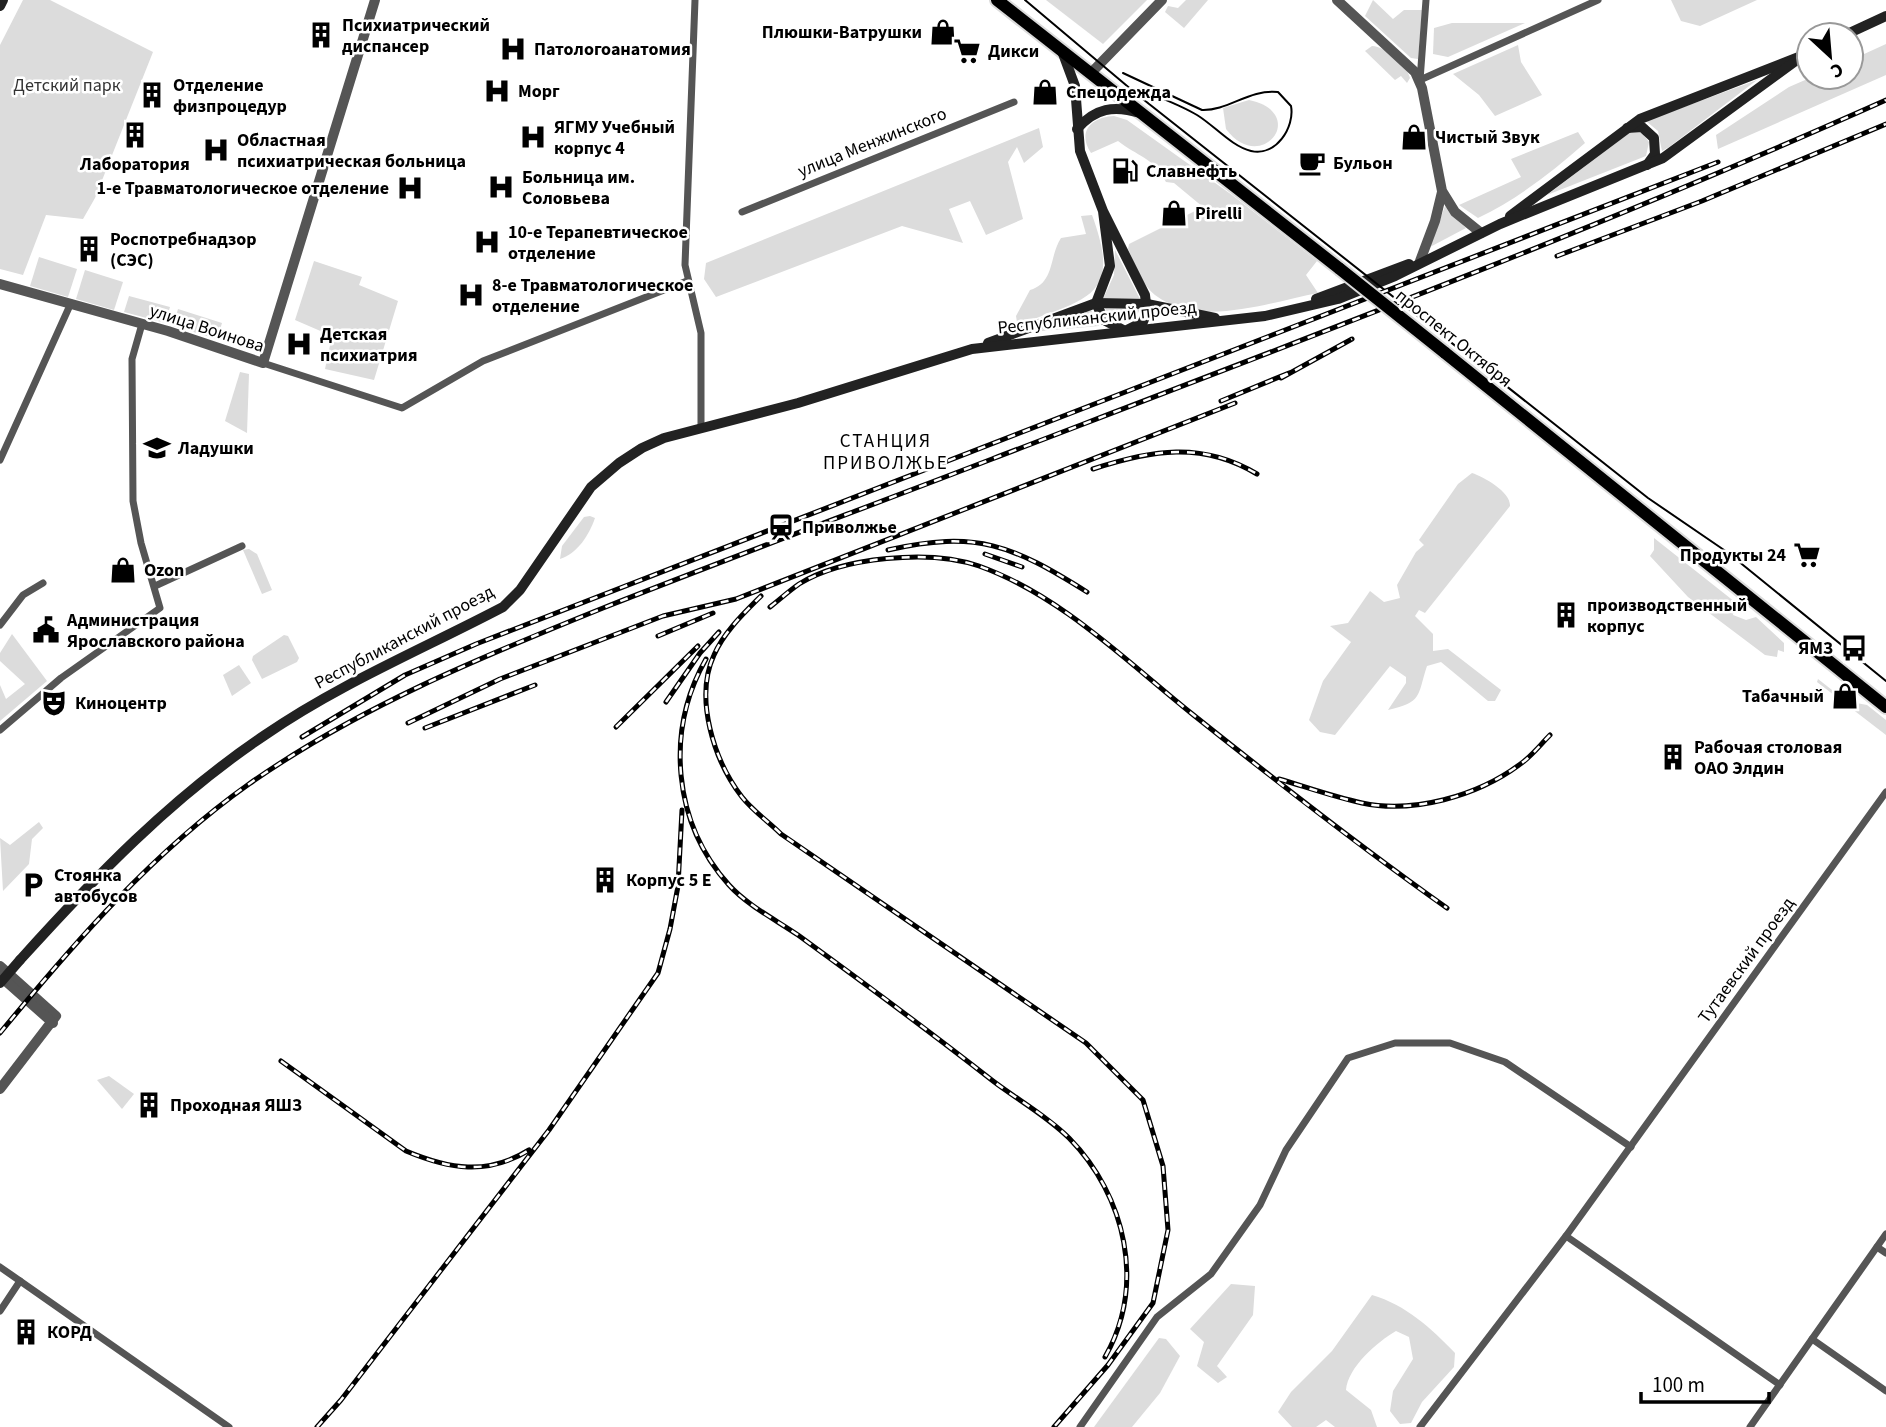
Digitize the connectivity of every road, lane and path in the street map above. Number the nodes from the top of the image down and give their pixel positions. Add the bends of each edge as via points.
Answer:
1 (3, 0) edge
2 (375, 0) edge
3 (695, 0) edge
4 (997, 0) edge
5 (1162, 0) edge
6 (1337, 0) edge
7 (1426, 0) edge
8 (1598, 0) edge
9 (0, 6) edge
10 (1886, 16) edge
11 (1865, 26) edge
12 (1061, 50) junction
13 (1795, 59) edge
14 (1795, 62) edge
15 (1091, 73) junction
16 (1420, 80) junction
17 (1014, 102) dead end
18 (1147, 115) junction
19 (1077, 129) junction
20 (1624, 130) junction
21 (1645, 167) junction
22 (1442, 191) junction
23 (1103, 211) junction
24 (742, 212) dead end
25 (1500, 224) junction
26 (1481, 233) junction
27 (1420, 261) junction
28 (687, 281) junction
29 (0, 284) edge
30 (71, 303) junction
31 (1096, 303) junction
32 (1147, 303) junction
33 (1227, 320) junction
34 (142, 324) junction
35 (1125, 331) junction
36 (972, 349) junction
37 (263, 363) junction
38 (701, 428) junction
39 (0, 460) edge
40 (242, 545) dead end
41 (43, 583) dead end
42 (155, 586) junction
43 (0, 625) edge
44 (1886, 706) edge
45 (0, 730) edge
46 (1886, 792) edge
47 (0, 966) edge
48 (0, 976) edge
49 (0, 983) edge
50 (55, 1019) junction
51 (0, 1089) edge
52 (1631, 1147) junction
53 (1886, 1234) edge
54 (1566, 1236) junction
55 (1877, 1247) junction
56 (1886, 1253) edge
57 (0, 1267) edge
58 (20, 1281) junction
59 (0, 1311) edge
60 (1812, 1339) junction
61 (1780, 1385) junction
62 (1886, 1391) edge
63 (1424, 1426) edge
64 (229, 1427) edge
65 (1080, 1427) edge
66 (1750, 1427) edge

1 - 9 main road
2 - 37 street
3 - 28 street
4 - 12 main road, проспект Октября
5 - 15 street
6 - 16 street via 1403,58
7 - 16 street
8 - 16 street
10 - 11 main road
12 - 15 main road, проспект Октября
12 - 19 main road via 1075,86
13 - 20 main road, Республиканский проезд via 1672,105
14 - 21 main road, Республиканский проезд via 1678,149
15 - 18 main road, проспект Октября
16 - 22 street
17 - 24 street, улица Менжинского
18 - 19 main road via 1102,110
18 - 44 main road, проспект Октября, bridge
19 - 23 main road via 1080,152
20 - 21 main road via 1642,128 1654,138 1655,154
20 - 25 main road, Республиканский проезд
21 - 25 main road, Республиканский проезд
22 - 26 street via 1455,212
22 - 27 street
23 - 31 main road via 1110,266
23 - 32 main road
25 - 26 main road, Республиканский проезд
26 - 27 main road, Республиканский проезд
27 - 33 main road, Республиканский проезд via 1277,314
28 - 37 street, улица Воинова via 483,361 401,408
28 - 38 street via 701,333
29 - 30 street, улица Воинова
30 - 34 street, улица Воинова
30 - 39 street
31 - 32 main road, Республиканский проезд
31 - 35 main road via 1104,320
31 - 36 main road, Республиканский проезд
32 - 33 main road, Республиканский проезд
32 - 35 main road via 1143,322
33 - 35 main road, Республиканский проезд
34 - 37 street, улица Воинова
34 - 42 street via 132,359 133,501
35 - 36 main road, Республиканский проезд
36 - 38 main road, Республиканский проезд
38 - 49 main road, Республиканский проезд, bridge via 642,448 601,477 503,607 306,709 197,785 102,870
40 - 42 street
41 - 43 street via 23,595
42 - 45 street via 160,608 61,678
46 - 52 street, Тутаевский проезд
47 - 50 street
48 - 50 street
50 - 51 street
52 - 54 street, Тутаевский проезд
52 - 65 street via 1506,1062 1450,1043 1395,1043 1348,1058 1286,1150 1260,1205 1211,1274 1157,1317
53 - 55 street
54 - 61 street
54 - 63 street, Тутаевский проезд
55 - 56 street
55 - 60 street
57 - 58 street
58 - 59 street
58 - 64 street
60 - 61 street
60 - 62 street
61 - 66 street

